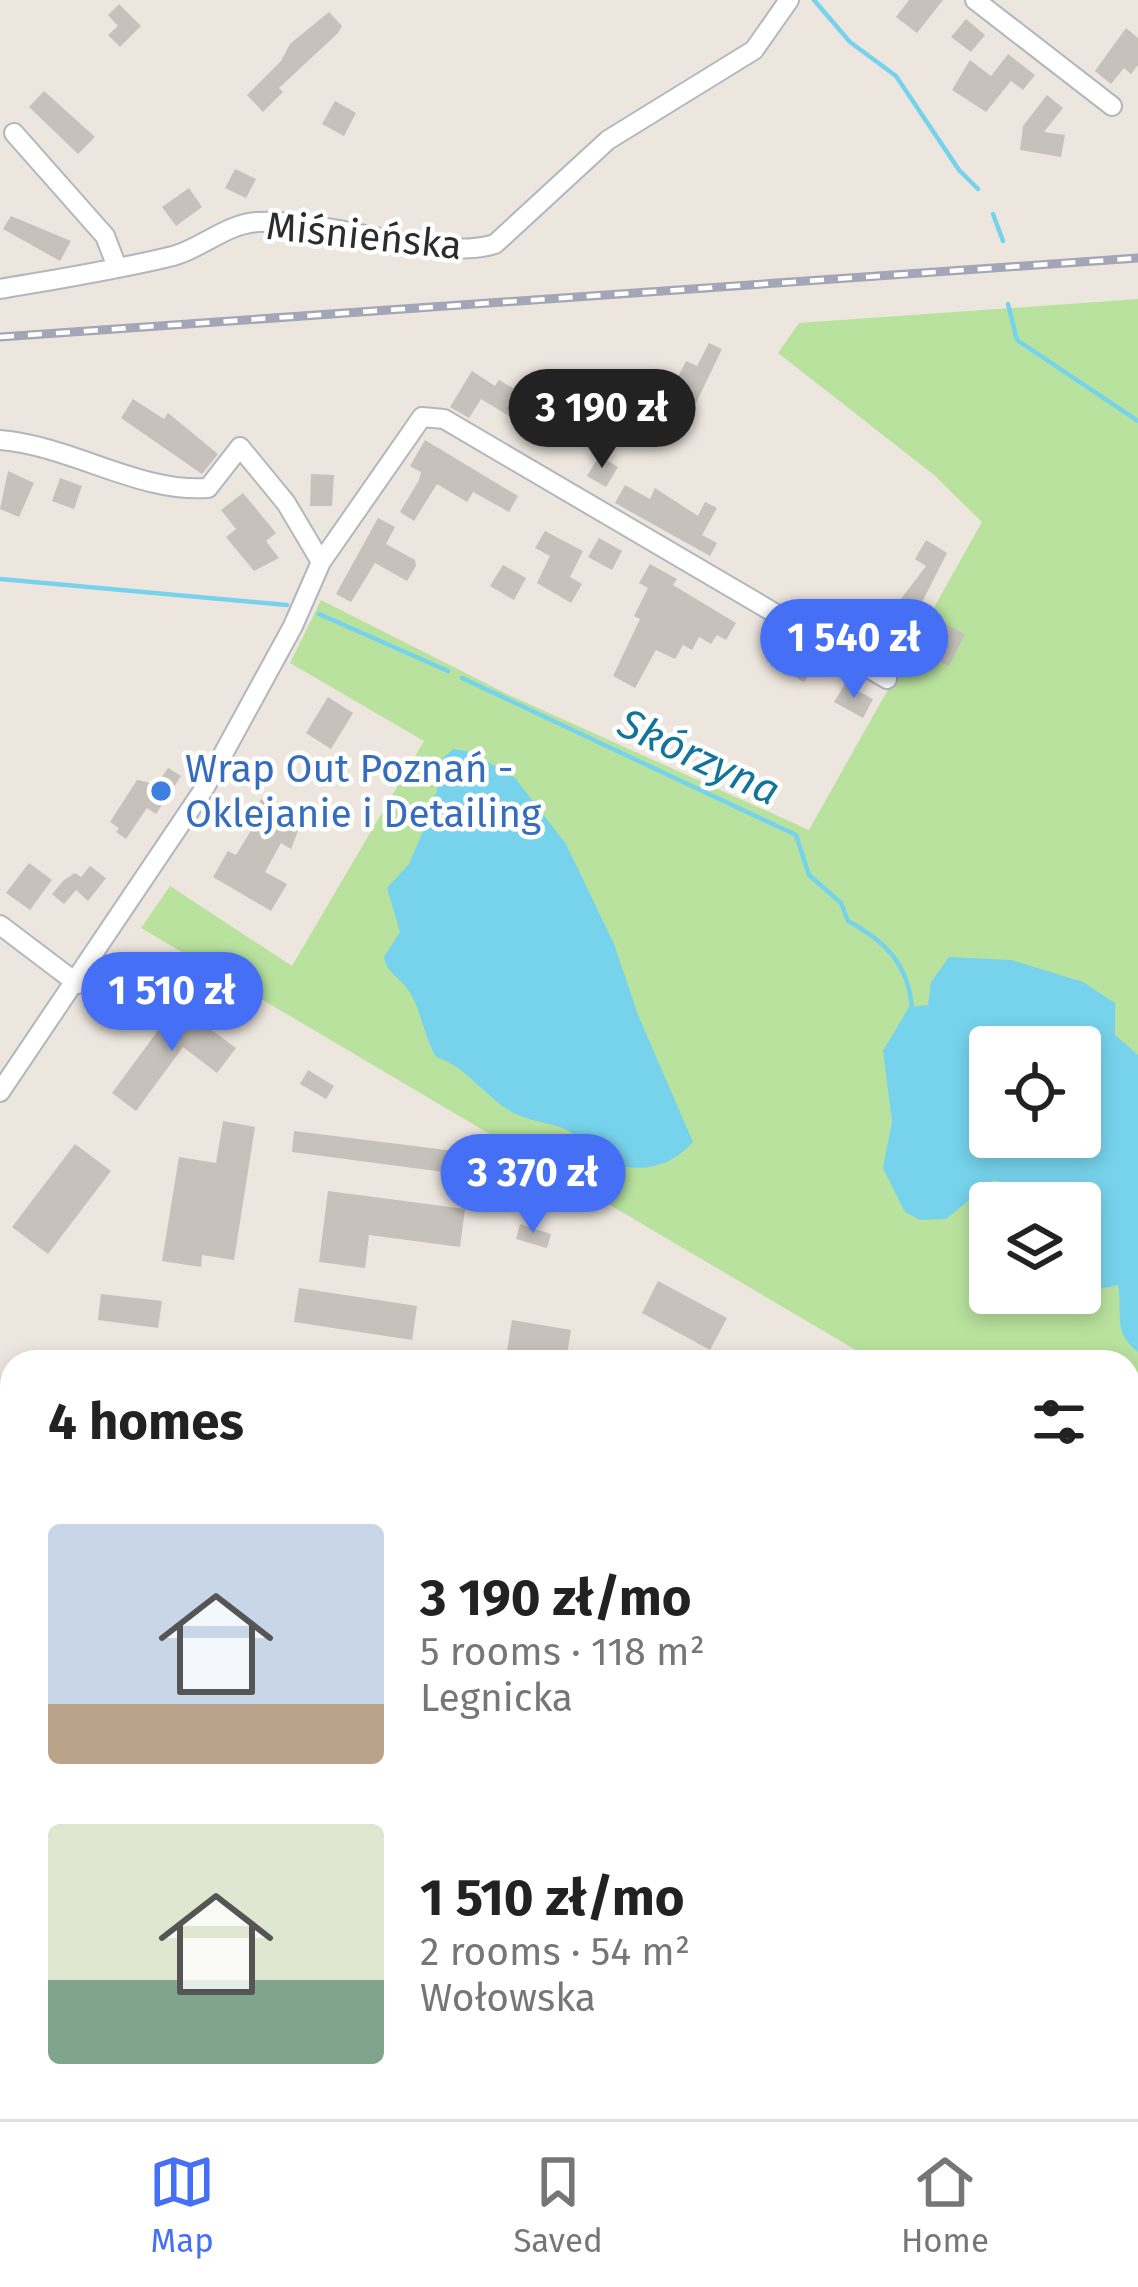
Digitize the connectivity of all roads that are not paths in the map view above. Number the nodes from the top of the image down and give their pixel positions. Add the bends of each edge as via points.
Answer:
1 (789, 0) edge
2 (975, 0) edge
3 (1112, 106) dead end
4 (14, 133) dead end
5 (117, 268) junction
6 (0, 289) edge
7 (0, 440) edge
8 (321, 562) junction
9 (887, 679) dead end
10 (0, 925) edge
11 (78, 984) junction
12 (0, 1092) edge

1 - 5 street, Miśnieńska via 754,50 608,140 495,244 460,248 261,222 233,226 178,255
2 - 3 street
4 - 5 street via 106,236
5 - 6 street, Miśnieńska
7 - 8 street via 64,450 187,490 208,488 240,447
8 - 9 street via 415,421 433,416
8 - 11 street via 204,789
10 - 11 street
11 - 12 street

